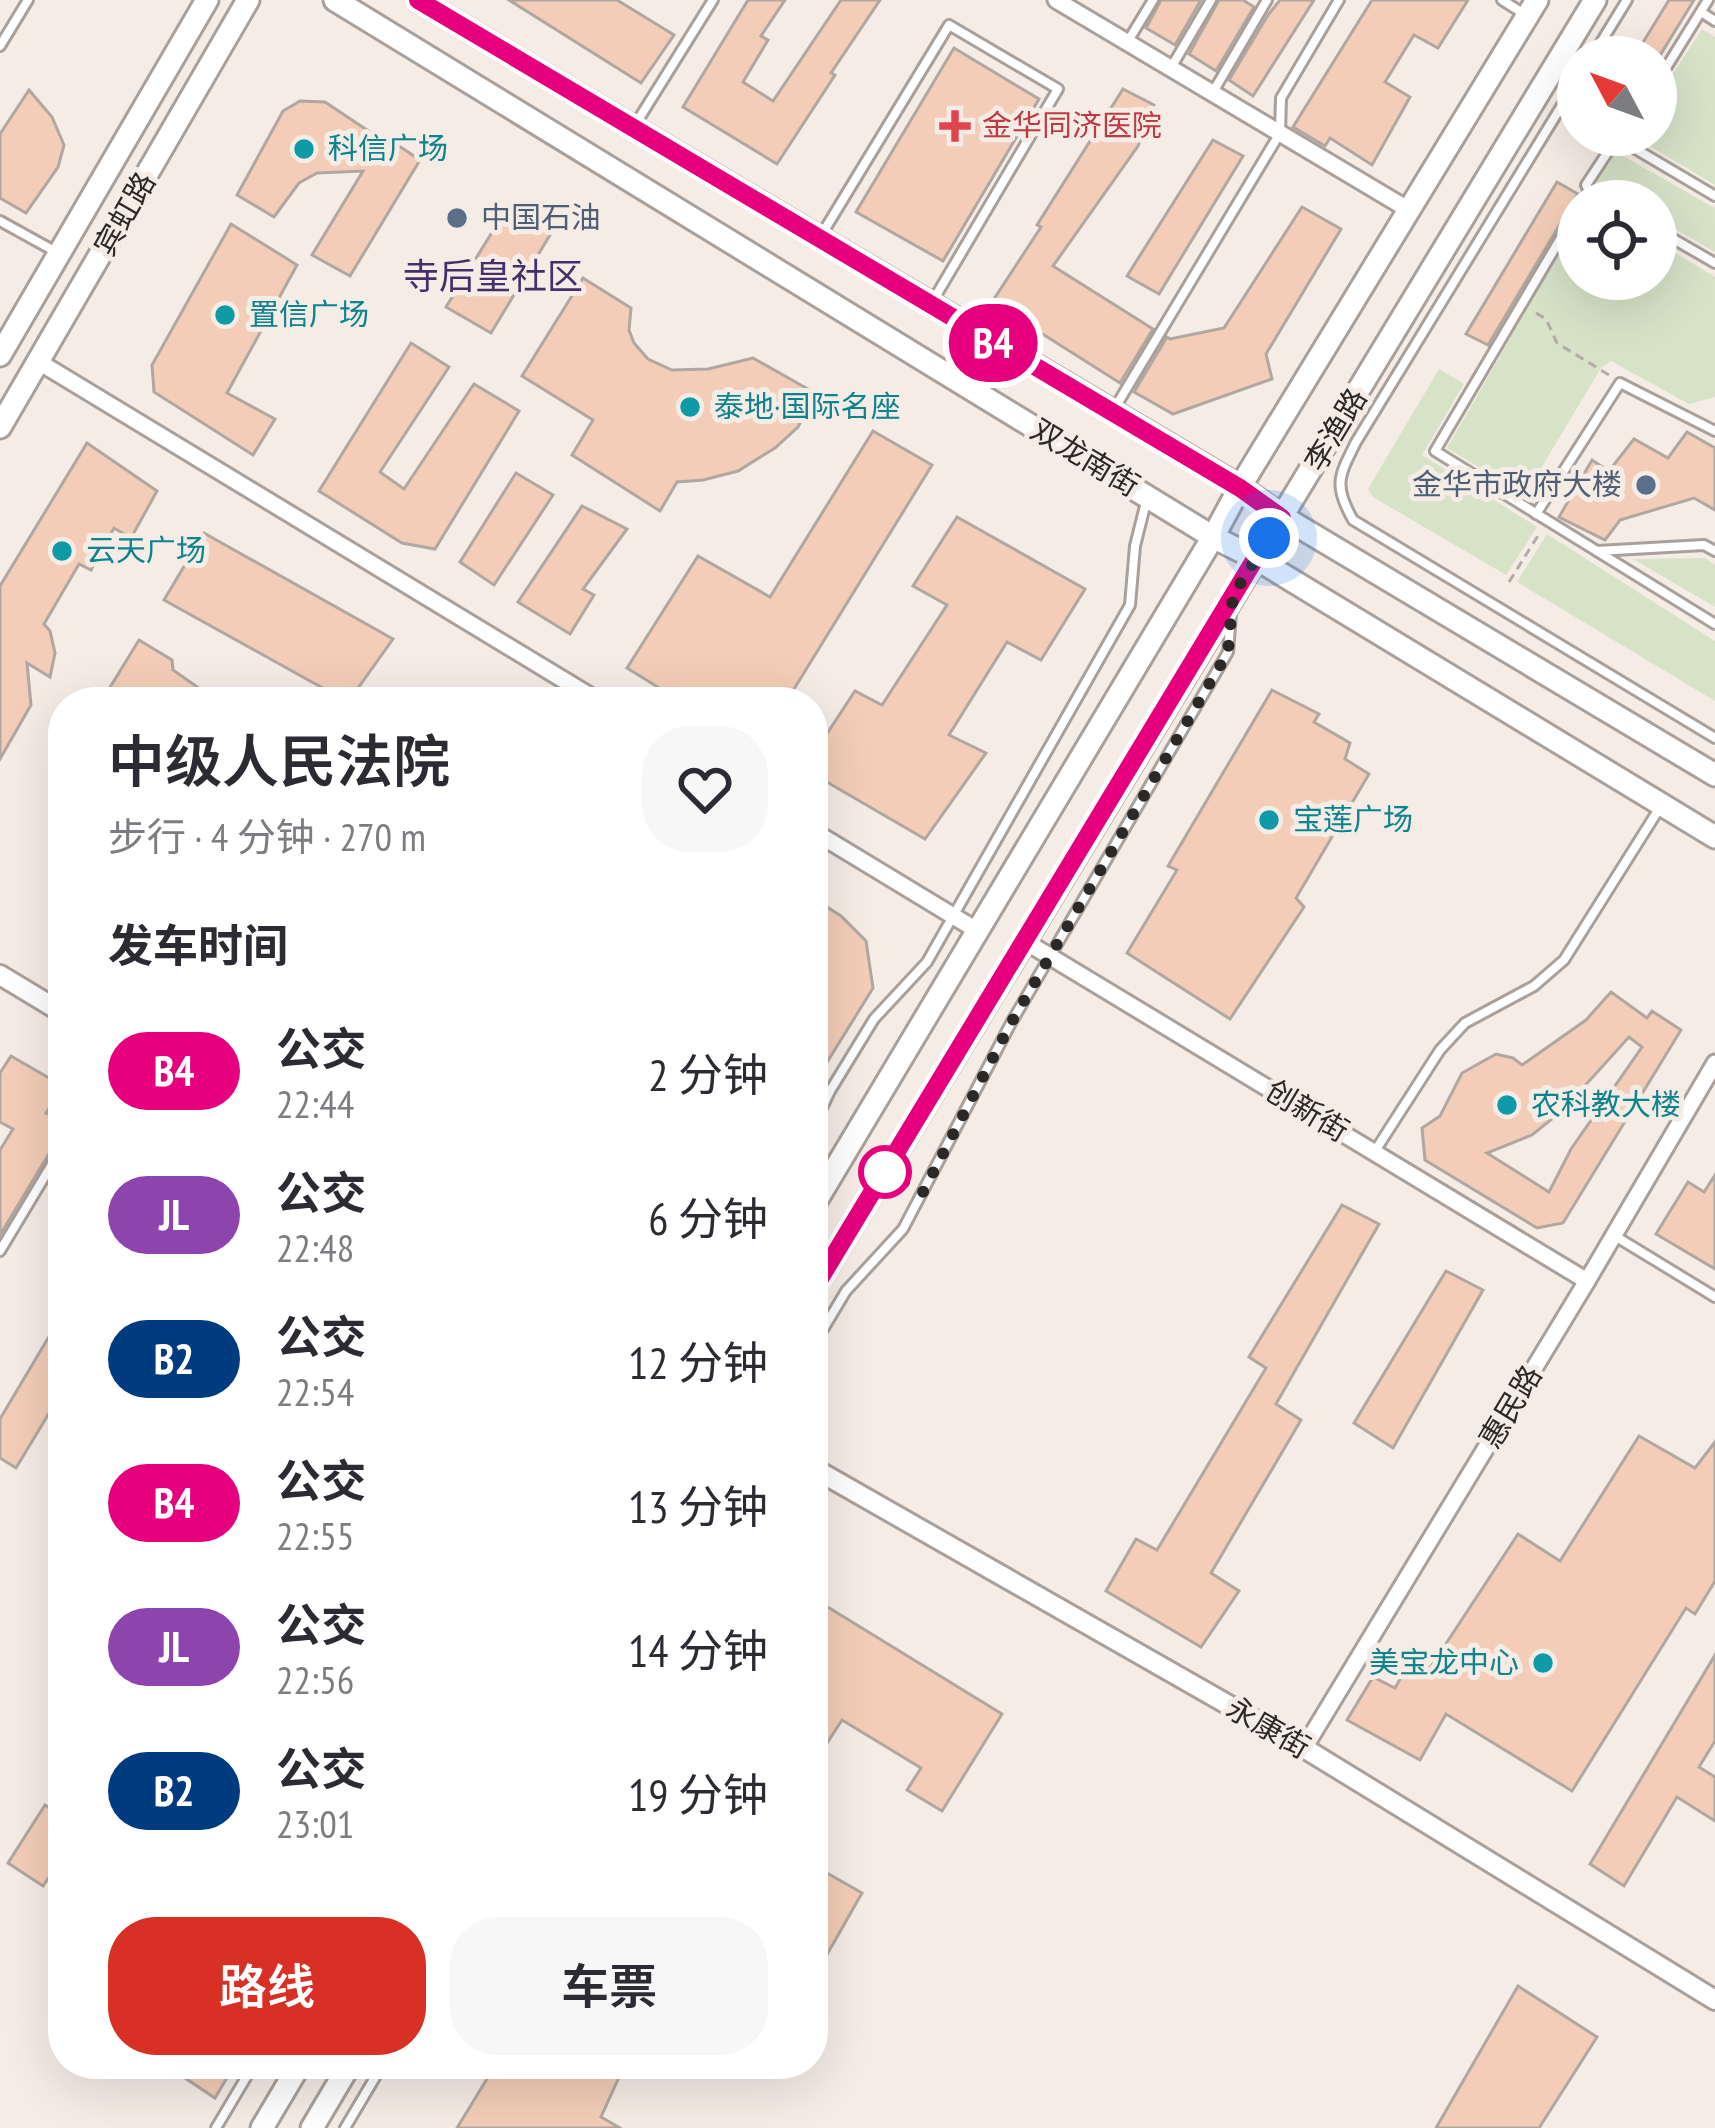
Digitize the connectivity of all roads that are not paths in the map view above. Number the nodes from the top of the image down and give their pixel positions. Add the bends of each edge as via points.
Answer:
1 (28, 0) edge
2 (207, 0) edge
3 (248, 0) edge
4 (335, 0) edge
5 (418, 0) edge
6 (713, 0) edge
7 (1056, 0) edge
8 (1154, 0) edge
9 (1211, 0) edge
10 (1267, 0) edge
11 (1340, 0) edge
12 (1502, 0) edge
13 (1595, 0) edge
14 (1627, 0) edge
15 (1708, 0) edge
16 (1532, 8) edge
17 (1701, 12) junction
18 (1715, 21) edge
19 (1605, 36) edge
20 (1128, 42) junction
21 (0, 46) edge
22 (1677, 50) edge
23 (1172, 68) junction
24 (1212, 93) junction
25 (1557, 113) edge
26 (634, 127) junction
27 (1280, 133) junction
28 (1651, 156) edge
29 (1715, 196) edge
30 (1409, 210) junction
31 (0, 220) edge
32 (820, 236) junction
33 (1677, 242) edge
34 (1557, 245) edge
35 (59, 254) junction
36 (1715, 263) edge
37 (930, 306) junction
38 (0, 355) edge
39 (39, 362) junction
40 (1112, 412) junction
41 (0, 427) edge
42 (1715, 430) edge
43 (1240, 488) junction
44 (1148, 497) junction
45 (1536, 514) junction
46 (1282, 518) junction
47 (1213, 537) junction
48 (1596, 551) junction
49 (1715, 551) edge
50 (1255, 559) junction
51 (1233, 595) junction
52 (1715, 624) edge
53 (575, 687) edge
54 (1715, 738) edge
55 (1715, 775) edge
56 (1662, 805) junction
57 (1715, 837) edge
58 (828, 840) edge
59 (953, 916) junction
60 (977, 931) junction
61 (1026, 942) junction
62 (1050, 956) junction
63 (0, 975) edge
64 (48, 1004) edge
65 (1715, 1063) edge
66 (828, 1095) edge
67 (1374, 1152) junction
68 (48, 1171) edge
69 (828, 1181) edge
70 (1614, 1235) junction
71 (0, 1251) edge
72 (828, 1265) edge
73 (1587, 1281) junction
74 (1715, 1297) edge
75 (828, 1321) edge
76 (828, 1477) edge
77 (1304, 1748) junction
78 (1715, 2000) edge
79 (245, 2079) edge
80 (291, 2079) edge
81 (341, 2079) edge
82 (374, 2079) edge
83 (215, 2128) edge
84 (262, 2128) edge
85 (312, 2128) edge
86 (344, 2128) edge

1 - 21 lane
2 - 35 main road, 宾虹路
3 - 39 main road, 宾虹路
4 - 44 main road, 双龙南街
5 - 26 main road, 双龙南街
6 - 26 lane
7 - 20 street
8 - 20 lane
9 - 23 lane
10 - 24 lane
11 - 27 lane via 1281,98
12 - 16 lane
13 - 46 main road, 李渔路
14 - 19 lane
15 - 17 lane
16 - 30 main road, 李渔路
17 - 18 lane
17 - 22 lane
20 - 23 street
23 - 24 street
24 - 27 street
25 - 54 lane via 1356,442 1339,476 1340,498 1353,520
26 - 32 main road, 双龙南街
27 - 30 street
27 - 40 lane
28 - 29 lane
30 - 43 main road, 李渔路
31 - 35 lane
32 - 37 main road, 双龙南街
32 - 37 lane via 949,25 1058,89
33 - 36 lane
34 - 45 lane via 1435,452
35 - 38 main road, 宾虹路
37 - 40 main road, 双龙南街
39 - 41 main road, 宾虹路
39 - 53 street
40 - 43 main road, 双龙南街
42 - 45 lane via 1620,383
43 - 46 main road, 双龙南街
43 - 47 main road, 李渔路
44 - 47 main road, 双龙南街
44 - 59 lane via 1130,604
45 - 48 lane
46 - 50 main road, 李渔路
46 - 55 main road, 双龙南街
47 - 50 main road, 双龙南街
47 - 60 main road, 李渔路
48 - 49 lane
48 - 52 lane
50 - 51 main road, 李渔路
50 - 56 main road, 双龙南街
51 - 61 main road, 李渔路
51 - 62 lane via 1228,652
56 - 57 main road, 双龙南街
56 - 67 lane via 1564,960 1465,1023
58 - 59 street
59 - 60 street
59 - 66 lane
60 - 69 main road, 李渔路
61 - 62 street, 创新街
61 - 72 main road, 李渔路
62 - 67 street, 创新街
62 - 75 lane via 903,1229
63 - 64 street
65 - 70 street, 惠民路
67 - 73 street, 创新街
68 - 71 lane
70 - 73 street, 惠民路
70 - 74 lane
73 - 77 street, 惠民路
76 - 77 street, 永康街
77 - 78 street, 永康街
79 - 83 lane
80 - 84 main road
81 - 85 main road
82 - 86 lane

